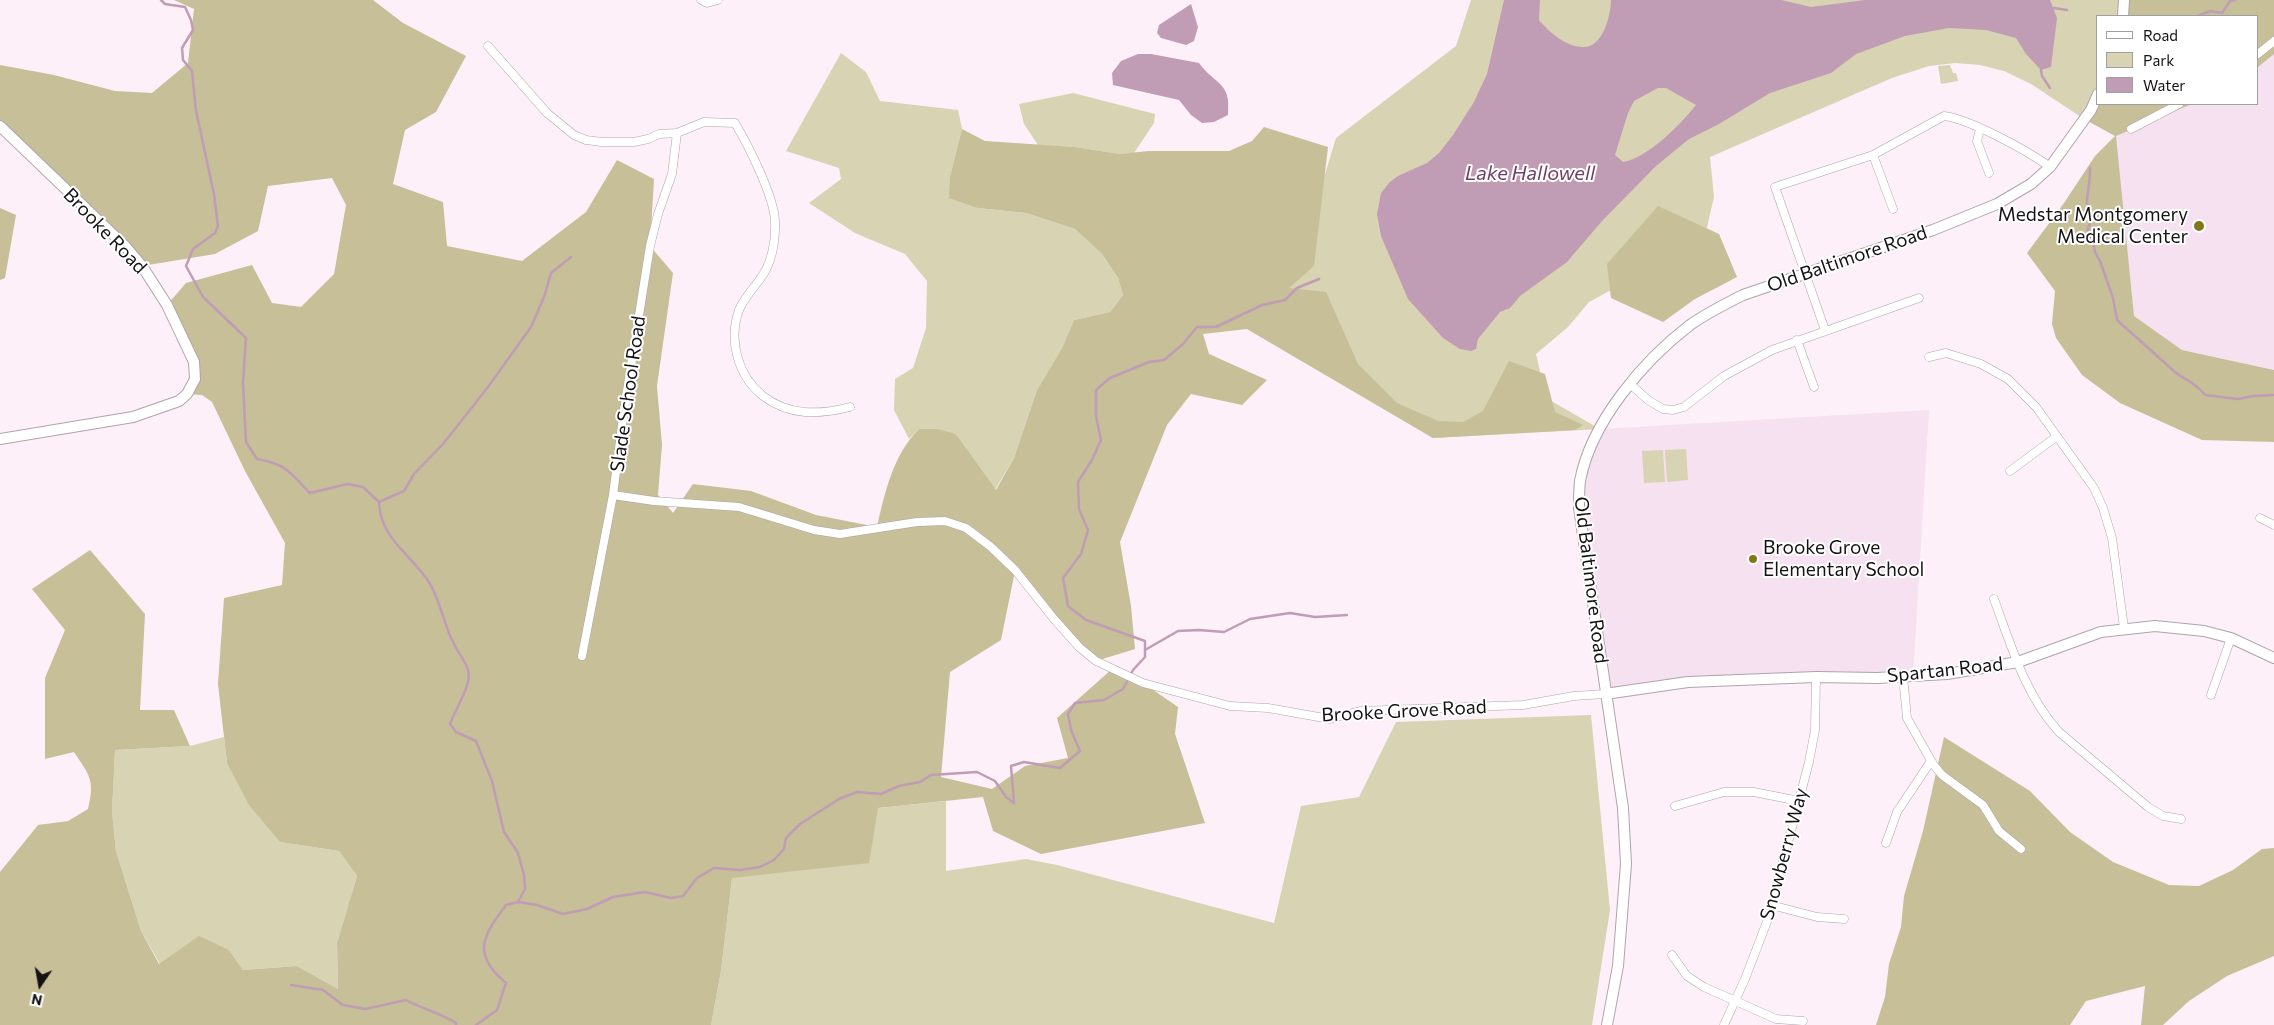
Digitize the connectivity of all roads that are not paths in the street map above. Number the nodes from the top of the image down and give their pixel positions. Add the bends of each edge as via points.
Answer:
1 (701, 0) edge
2 (718, 0) edge
3 (2124, 0) edge
4 (2123, 15) edge
5 (2274, 41) edge
6 (488, 46) dead end
7 (2259, 53) edge
8 (2096, 98) edge
9 (2177, 105) edge
10 (0, 126) edge
11 (1980, 129) junction
12 (2131, 129) dead end
13 (677, 133) junction
14 (1873, 155) junction
15 (2050, 167) junction
16 (1989, 173) dead end
17 (1893, 209) dead end
18 (1805, 274) junction
19 (1919, 298) dead end
20 (1825, 330) junction
21 (1797, 340) junction
22 (1929, 357) dead end
23 (1630, 384) junction
24 (1814, 387) dead end
25 (850, 407) dead end
26 (2056, 437) junction
27 (0, 439) edge
28 (2010, 471) dead end
29 (613, 495) junction
30 (2260, 518) dead end
31 (2274, 525) edge
32 (1994, 599) dead end
33 (2124, 628) junction
34 (2231, 638) junction
35 (582, 656) dead end
36 (2274, 658) edge
37 (2018, 662) junction
38 (1903, 676) junction
39 (1816, 677) junction
40 (1605, 694) junction
41 (2211, 695) dead end
42 (1931, 761) junction
43 (1799, 801) junction
44 (1674, 806) dead end
45 (2181, 819) dead end
46 (1886, 843) dead end
47 (2021, 849) dead end
48 (1771, 906) junction
49 (1844, 919) dead end
50 (1672, 955) dead end
51 (1735, 1001) junction
52 (1802, 1021) dead end
53 (1607, 1025) edge
54 (1724, 1025) edge

1 - 2 street via 711,3
3 - 4 street
5 - 7 street
6 - 13 street via 547,113 574,136 622,143
8 - 15 street, Old Baltimore Road
9 - 12 street
10 - 27 street, Brooke Road via 142,266 166,305 194,362 195,379 179,401 133,417
11 - 14 street via 1944,116
11 - 15 street via 2027,151
11 - 16 street via 1977,141
13 - 25 street via 704,122 735,123 773,208 774,238 769,263 737,318 736,350 743,373 753,388 788,410 817,413
13 - 29 street, Slade School Road via 672,174 650,246
14 - 17 street
14 - 18 street via 1775,187
15 - 18 street, Old Baltimore Road via 2031,184 1997,204
18 - 20 street
18 - 23 street, Old Baltimore Road via 1743,295 1716,308 1673,340
19 - 20 street
20 - 21 street
21 - 23 street via 1724,376 1684,407 1673,410 1663,409 1648,400
21 - 24 street
22 - 26 street via 1946,353 1996,370 2023,392
23 - 40 street, Old Baltimore Road via 1602,424 1580,482 1579,508
26 - 28 street
26 - 33 street via 2094,488 2104,508 2112,538
29 - 35 street, Slade School Road
29 - 40 street, Brooke Grove Road via 654,502 739,507 814,530 840,534 918,522 945,521 966,528 1015,570 1079,647 1096,661 1135,680 1230,706 1268,708 1330,719 1360,711 1524,705
30 - 31 street
32 - 37 street
33 - 34 street, Spartan Road via 2190,628
33 - 37 street, Spartan Road via 2086,636
34 - 36 street, Spartan Road
34 - 41 street
37 - 38 street, Spartan Road via 1967,671
37 - 45 street via 2034,699 2059,732 2148,808 2163,816
38 - 39 street, Spartan Road
38 - 42 street via 1906,718
39 - 40 street, Spartan Road via 1688,682
39 - 43 street, Snowberry Way via 1815,730
40 - 53 street, Old Baltimore Road via 1623,808 1626,864 1618,966
42 - 46 street via 1897,812
42 - 47 street via 1942,775 1983,805 1999,831
43 - 44 street via 1754,792 1724,792
43 - 48 street, Snowberry Way
48 - 49 street via 1817,917
48 - 51 street, Snowberry Way
50 - 51 street via 1687,976 1704,988
51 - 52 street via 1776,1019
51 - 54 street, Snowberry Way

